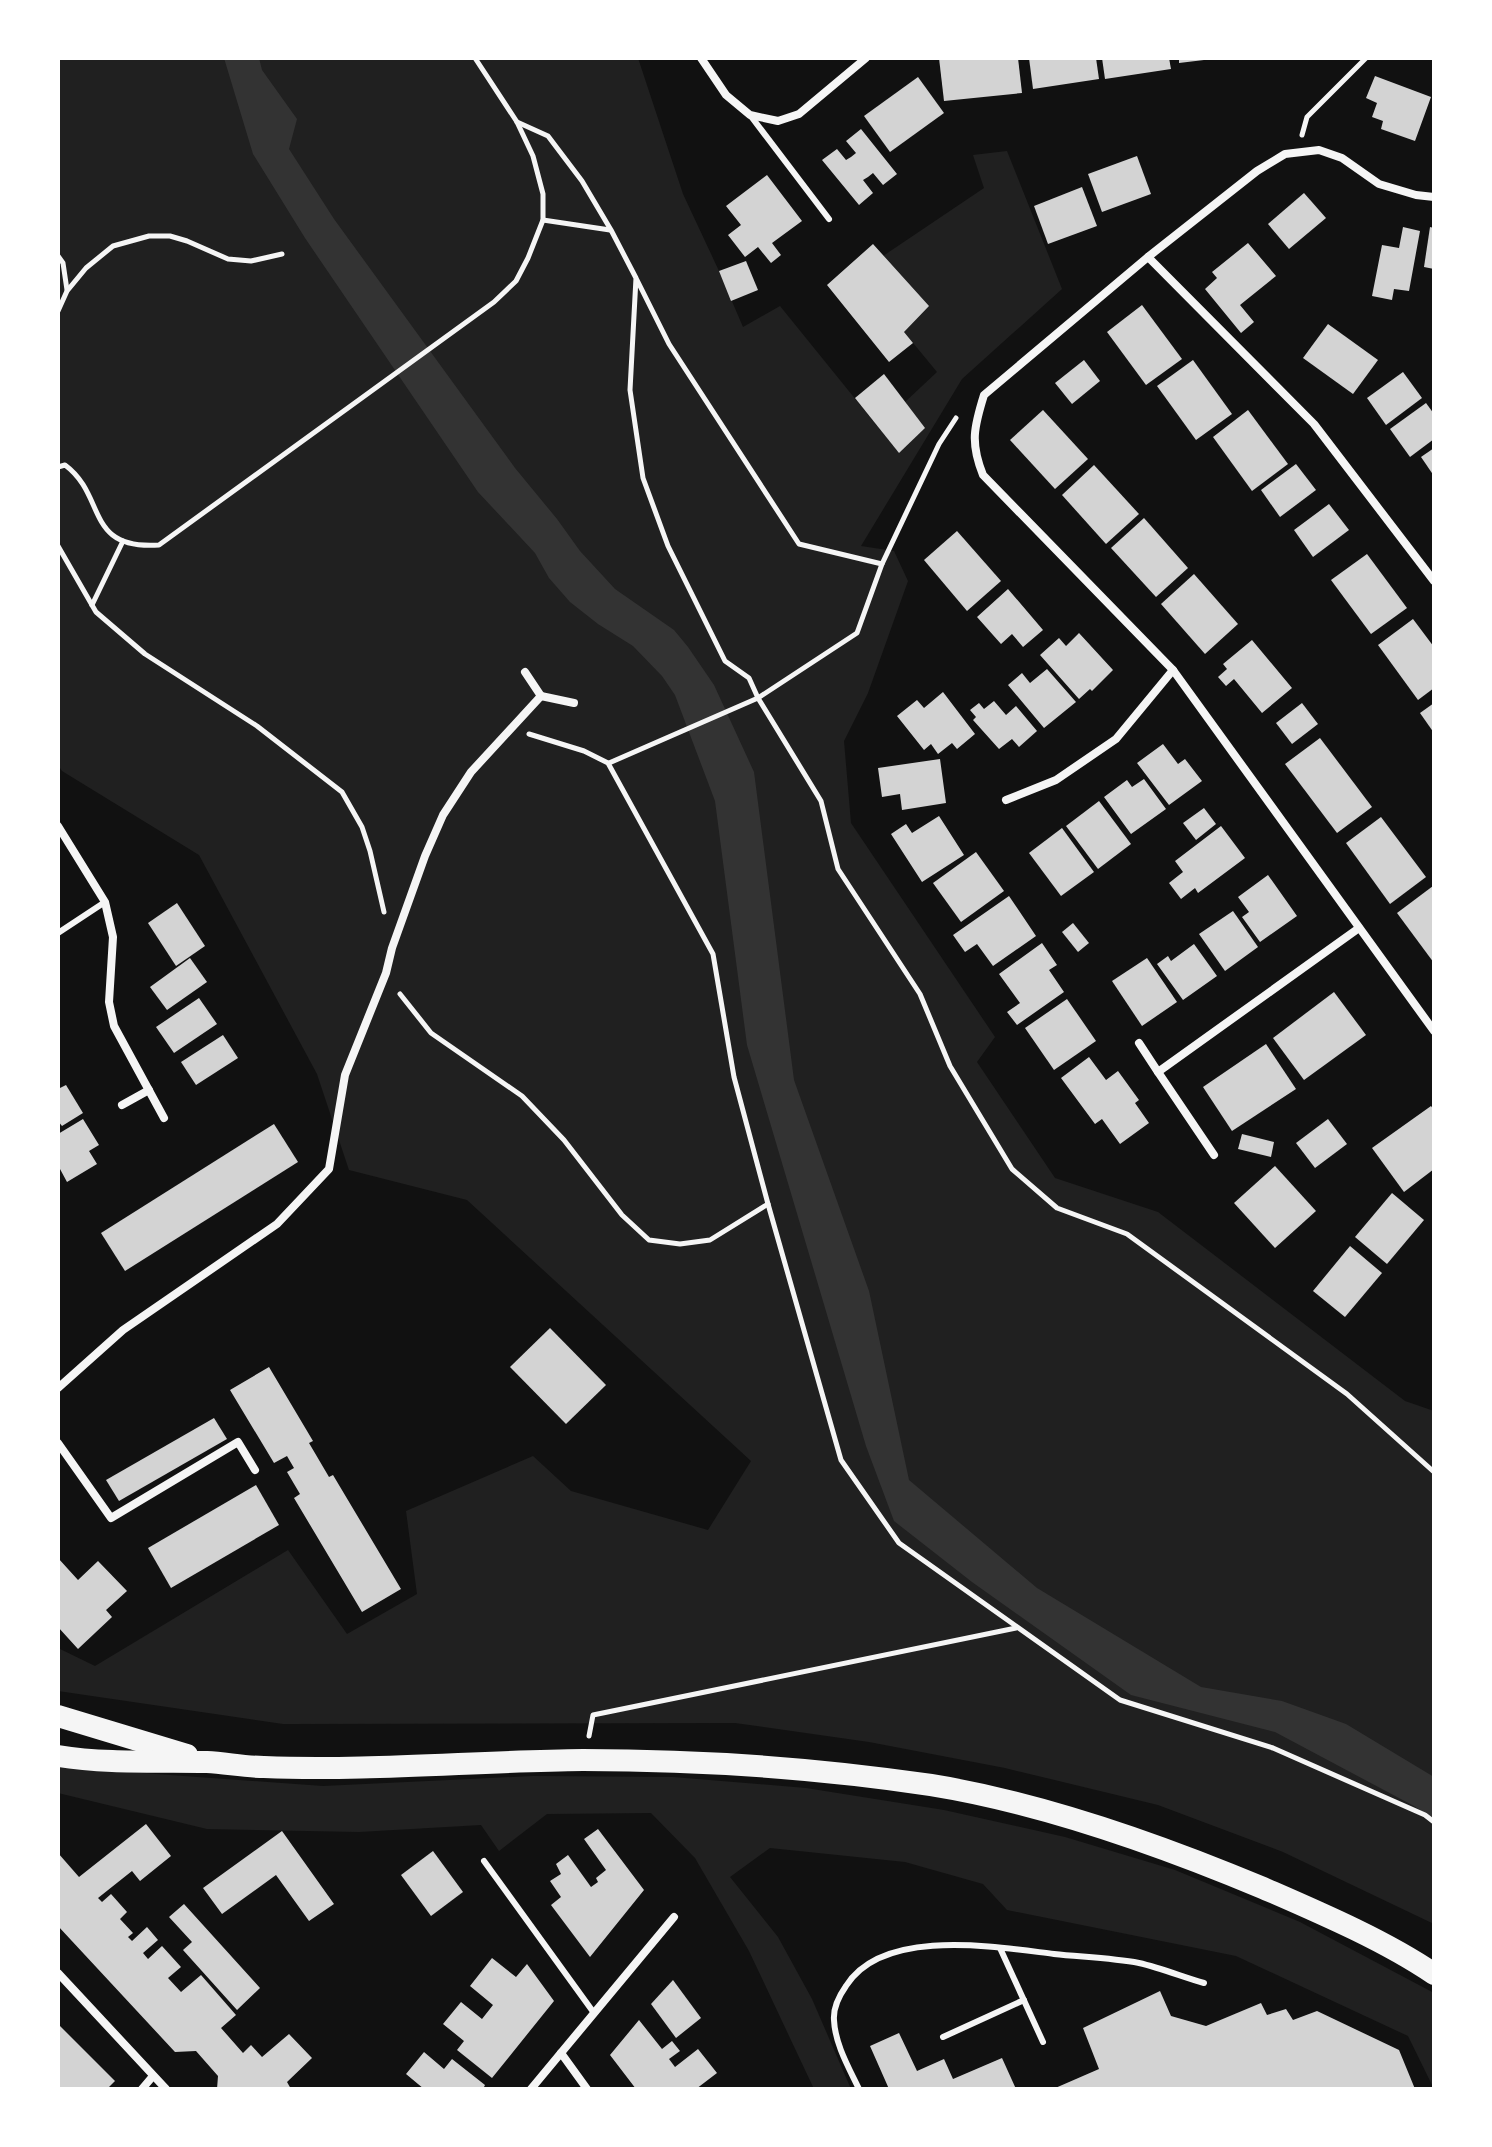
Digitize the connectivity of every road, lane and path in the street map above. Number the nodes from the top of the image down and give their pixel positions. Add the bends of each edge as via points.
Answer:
1 (475, 58) edge
2 (701, 58) edge
3 (866, 58) edge
4 (1366, 58) edge
5 (750, 115) junction
6 (517, 122) junction
7 (1297, 151) junction
8 (1434, 197) edge
9 (829, 219) dead end
10 (543, 220) junction
11 (611, 230) junction
12 (282, 254) dead end
13 (58, 256) edge
14 (1148, 257) junction
15 (636, 278) junction
16 (67, 291) junction
17 (58, 311) edge
18 (939, 444) dead end
19 (58, 467) edge
20 (123, 541) junction
21 (58, 546) edge
22 (882, 564) junction
23 (1434, 581) edge
24 (92, 605) junction
25 (1173, 670) junction
26 (525, 672) dead end
27 (541, 696) junction
28 (758, 698) junction
29 (574, 703) dead end
30 (511, 729) junction
31 (608, 763) junction
32 (1006, 800) dead end
33 (58, 826) edge
34 (105, 902) junction
35 (1359, 928) junction
36 (58, 933) edge
37 (392, 948) junction
38 (386, 973) junction
39 (1434, 1031) edge
40 (1139, 1043) dead end
41 (1158, 1072) junction
42 (149, 1090) junction
43 (122, 1105) dead end
44 (164, 1118) dead end
45 (1214, 1155) dead end
46 (768, 1204) junction
47 (58, 1388) edge
48 (58, 1443) edge
49 (255, 1470) dead end
50 (1434, 1472) edge
51 (1017, 1627) junction
52 (58, 1716) edge
53 (58, 1756) edge
54 (585, 1760) junction
55 (211, 1762) junction
56 (1434, 1822) edge
57 (484, 1861) dead end
58 (674, 1917) dead end
59 (1000, 1948) junction
60 (58, 1973) edge
61 (1434, 1974) edge
62 (1204, 1983) dead end
63 (1024, 2000) junction
64 (594, 2013) junction
65 (943, 2037) dead end
66 (1043, 2042) dead end
67 (561, 2053) junction
68 (153, 2076) junction
69 (142, 2089) edge
70 (166, 2089) edge
71 (531, 2089) edge
72 (587, 2089) edge
73 (859, 2089) edge

1 - 6 path
2 - 5 street via 726,95
3 - 5 street via 799,114 778,121
4 - 7 path via 1307,117
5 - 9 lane
6 - 10 path via 533,156 543,194
6 - 11 path via 548,136
7 - 8 street via 1319,150 1342,158 1379,184
7 - 14 street via 1257,171
10 - 11 path
10 - 20 path via 516,281 494,302 159,545
11 - 15 path
12 - 16 path via 251,261 228,259 170,236 149,236 113,246
13 - 16 path
14 - 23 street via 1314,424
14 - 25 street via 984,395 975,426 975,455 983,475
15 - 22 path via 669,344 799,544
15 - 28 path via 630,390 643,478 668,546 725,661 749,678
16 - 17 path
18 - 22 path
19 - 20 path via 65,465 78,475 99,519
20 - 24 path
21 - 24 path
22 - 28 path via 857,633
24 - 37 path via 145,654 257,726 342,792 370,851
25 - 32 street via 1116,739 1056,780
25 - 35 street
26 - 27 street
27 - 29 street
27 - 30 street
28 - 31 path
28 - 50 path via 821,801 838,869 920,994 950,1066 1012,1169 1057,1208 1127,1234 1347,1394
30 - 31 path
30 - 37 street via 471,772 443,815
31 - 46 path via 713,954 734,1077
33 - 34 street
34 - 36 lane
34 - 42 street via 113,937 109,1002 114,1026
35 - 39 street
35 - 41 street
37 - 38 street
38 - 46 path via 431,1033 522,1096 649,1240 710,1240
38 - 47 street via 345,1075 329,1169 277,1224 123,1330
40 - 41 street
41 - 45 street
42 - 43 street
42 - 44 street
46 - 51 path via 841,1460 899,1543
48 - 49 street via 111,1518 238,1442
51 - 54 path via 593,1715
51 - 56 path via 1120,1700 1273,1748
52 - 55 highway
53 - 55 highway via 93,1762
54 - 55 highway via 262,1767
54 - 61 highway via 787,1768 933,1786 1031,1807 1212,1866 1308,1907
57 - 64 lane
58 - 64 street
59 - 62 lane via 1140,1963
59 - 63 lane
59 - 73 lane via 929,1945 890,1954 862,1967 849,1980 834,2020
60 - 68 street
63 - 65 lane
63 - 66 lane
64 - 67 street
67 - 71 street
67 - 72 street
68 - 69 street
68 - 70 street

